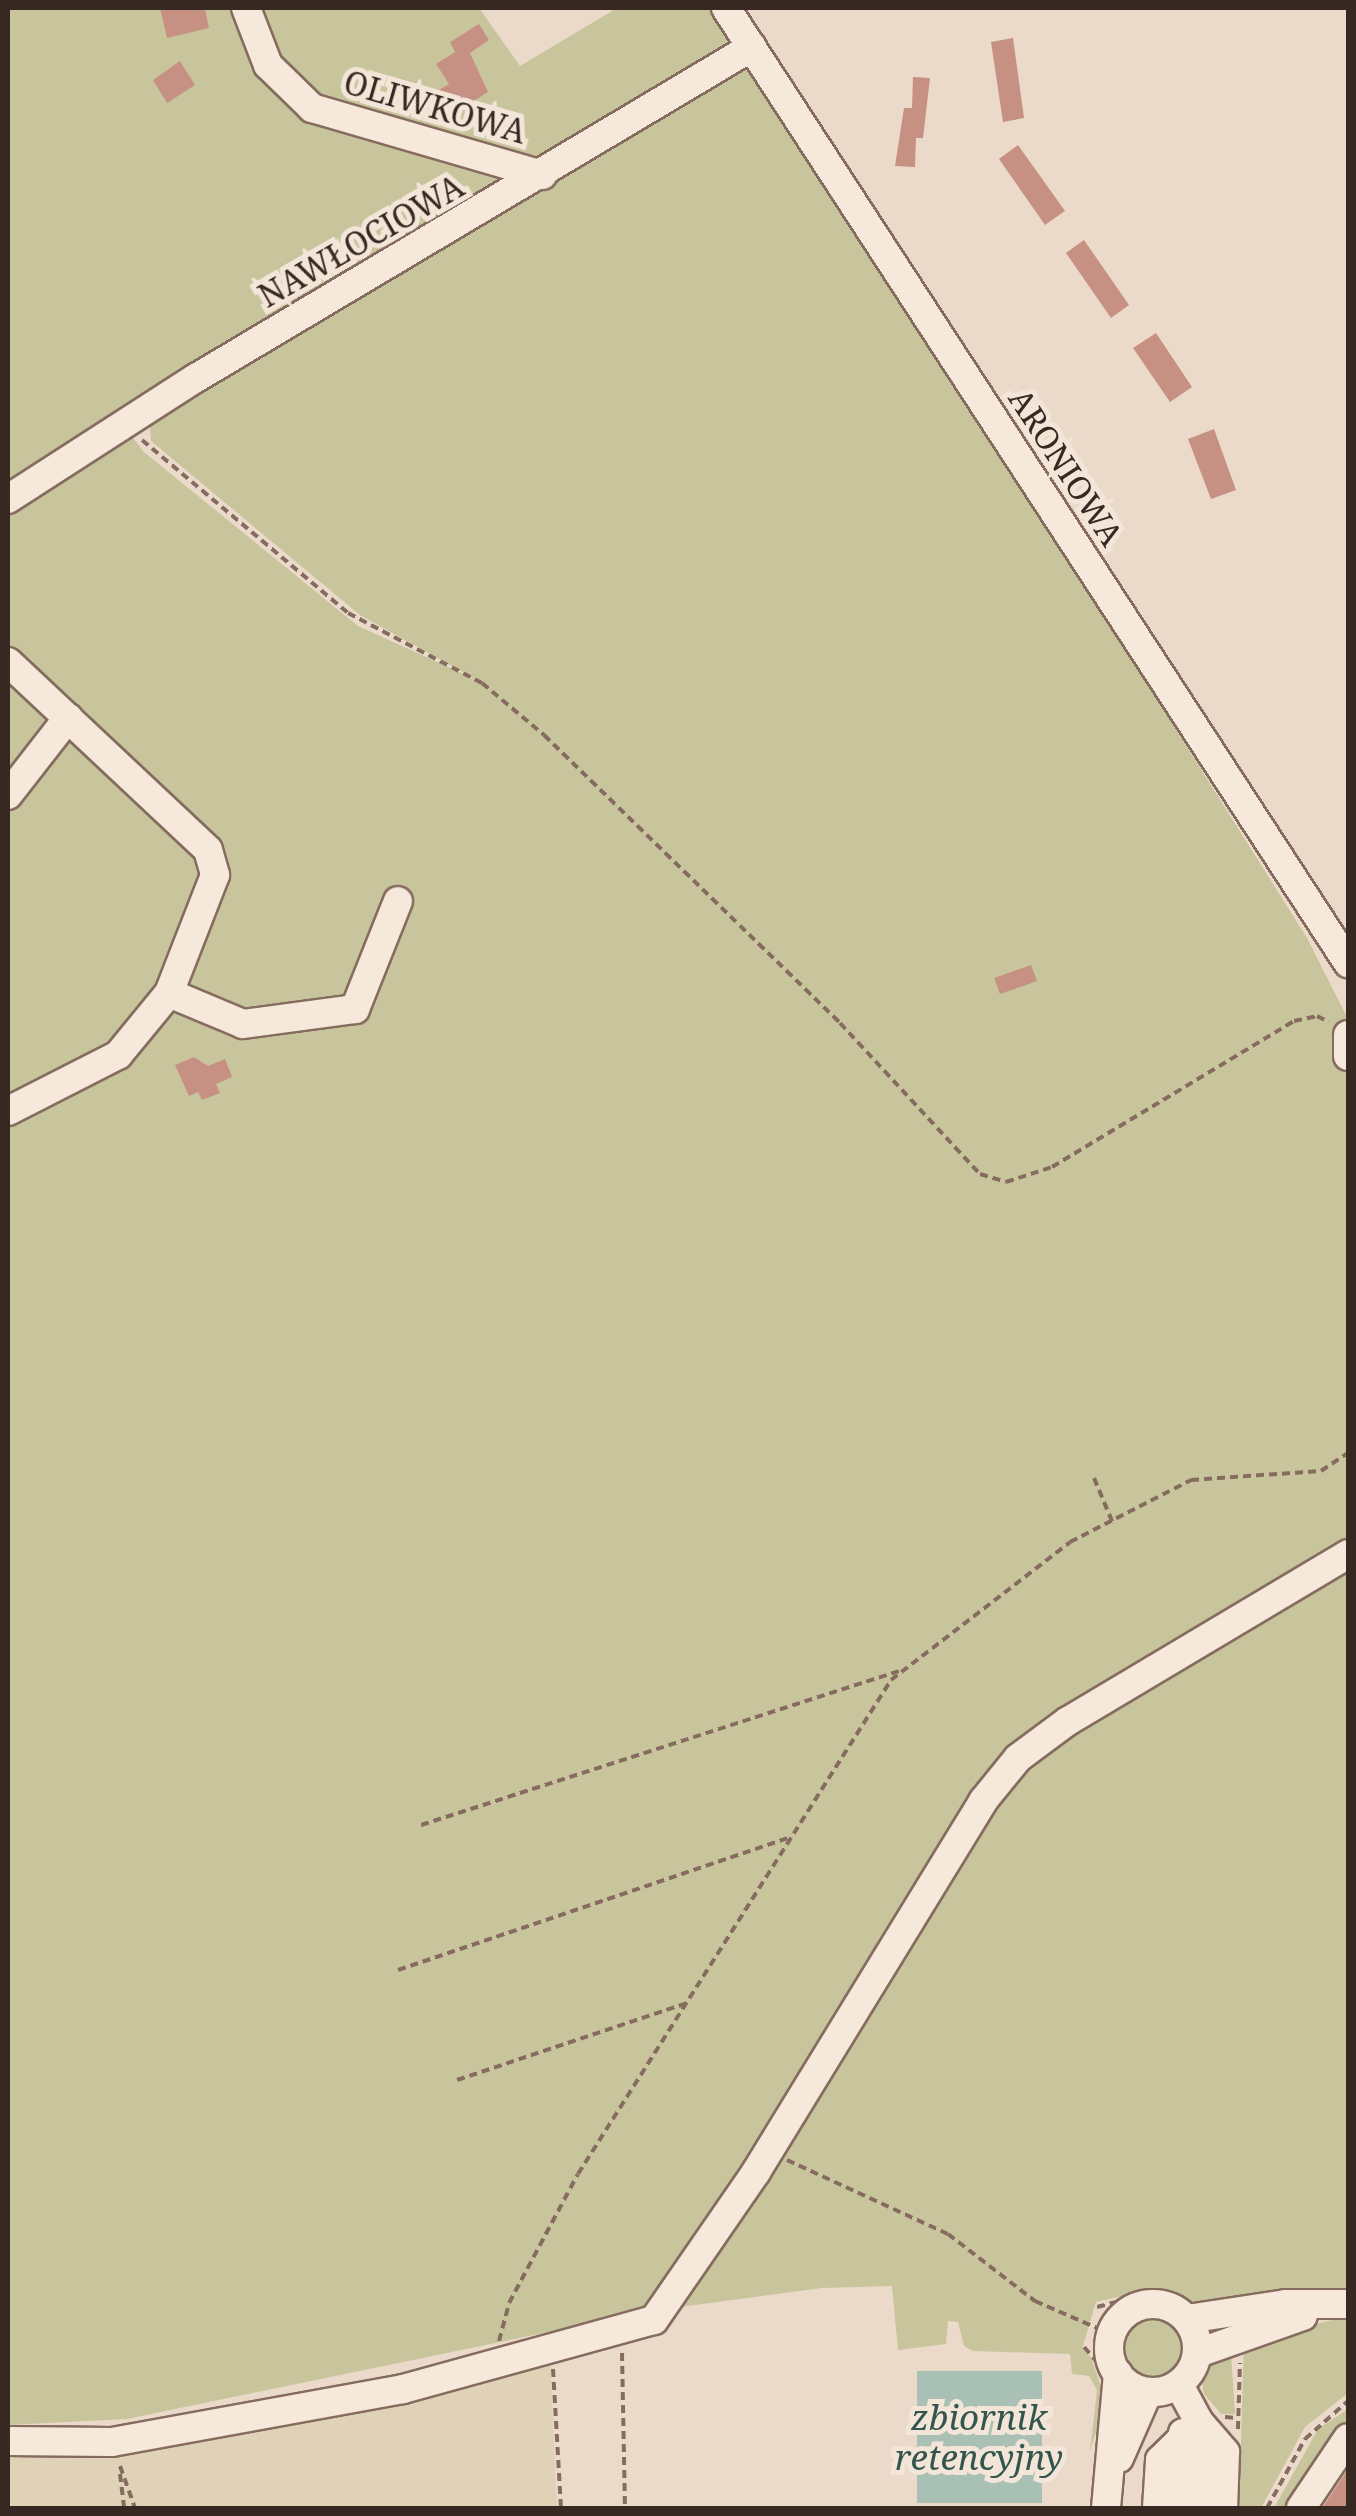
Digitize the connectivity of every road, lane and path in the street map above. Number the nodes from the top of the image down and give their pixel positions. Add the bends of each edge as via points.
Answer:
1 (246, 8) edge
2 (726, 8) edge
3 (752, 47) junction
4 (542, 175) junction
5 (131, 418) junction
6 (8, 499) edge
7 (8, 662) edge
8 (68, 718) junction
9 (8, 795) edge
10 (398, 901) dead end
11 (1348, 964) edge
12 (168, 994) junction
13 (1340, 1030) edge
14 (1348, 1056) edge
15 (8, 1111) edge
16 (1348, 1453) edge
17 (1094, 1478) dead end
18 (1112, 1521) junction
19 (1348, 1554) edge
20 (903, 1670) junction
21 (421, 1825) dead end
22 (792, 1837) junction
23 (398, 1970) dead end
24 (687, 2004) junction
25 (457, 2080) dead end
26 (769, 2150) junction
27 (1346, 2304) edge
28 (1098, 2307) dead end
29 (1186, 2311) junction
30 (621, 2334) junction
31 (1111, 2334) junction
32 (552, 2350) junction
33 (1240, 2351) dead end
34 (1198, 2352) junction
35 (494, 2363) junction
36 (1118, 2374) junction
37 (1179, 2385) junction
38 (1148, 2392) junction
39 (1348, 2402) edge
40 (1200, 2424) junction
41 (1348, 2438) edge
42 (8, 2440) edge
43 (1110, 2477) junction
44 (124, 2508) edge
45 (134, 2508) edge
46 (561, 2508) edge
47 (625, 2508) edge
48 (1106, 2508) edge
49 (1157, 2508) edge
50 (1180, 2508) edge
51 (1201, 2508) edge
52 (1223, 2508) edge
53 (1267, 2508) edge
54 (1302, 2508) edge

1 - 4 street, OLIWKOWA via 268,65 312,108
2 - 3 street, ARONIOWA
3 - 4 street, NAWŁOCIOWA
3 - 11 street, ARONIOWA
4 - 5 street, NAWŁOCIOWA
5 - 6 street, NAWŁOCIOWA
5 - 13 path via 149,448 312,585 370,628 482,682 544,735 840,1023 980,1174 1006,1182 1052,1167 1294,1021 1317,1016
7 - 8 street
8 - 9 street
8 - 12 street via 208,850 214,875
10 - 12 street via 354,1009 243,1024
12 - 15 street via 118,1055
13 - 14 street
16 - 18 path via 1321,1471 1192,1480
17 - 18 path
18 - 20 path via 1070,1542
19 - 26 street via 1068,1720 1018,1758 880,1962
20 - 21 path
20 - 22 path
22 - 23 path
22 - 24 path
24 - 25 path
24 - 35 path via 578,2174 508,2303
26 - 30 street via 664,2310
26 - 31 path via 948,2234 1035,2301
27 - 29 street
27 - 34 street
28 - 29 path via 1151,2293
29 - 31 street via 1148,2304 1125,2314
29 - 34 street
30 - 32 street
30 - 47 path
31 - 36 street via 1109,2352
32 - 35 street
32 - 46 path
33 - 40 path via 1238,2418
34 - 37 street
35 - 42 street via 403,2389 112,2442
36 - 38 street
36 - 43 street
37 - 38 street
37 - 40 street
38 - 43 street
39 - 53 path via 1305,2439
40 - 49 street via 1160,2460
40 - 50 street
40 - 51 street
40 - 52 street via 1224,2452
41 - 54 street
43 - 48 street
44 - 45 path via 118,2459

